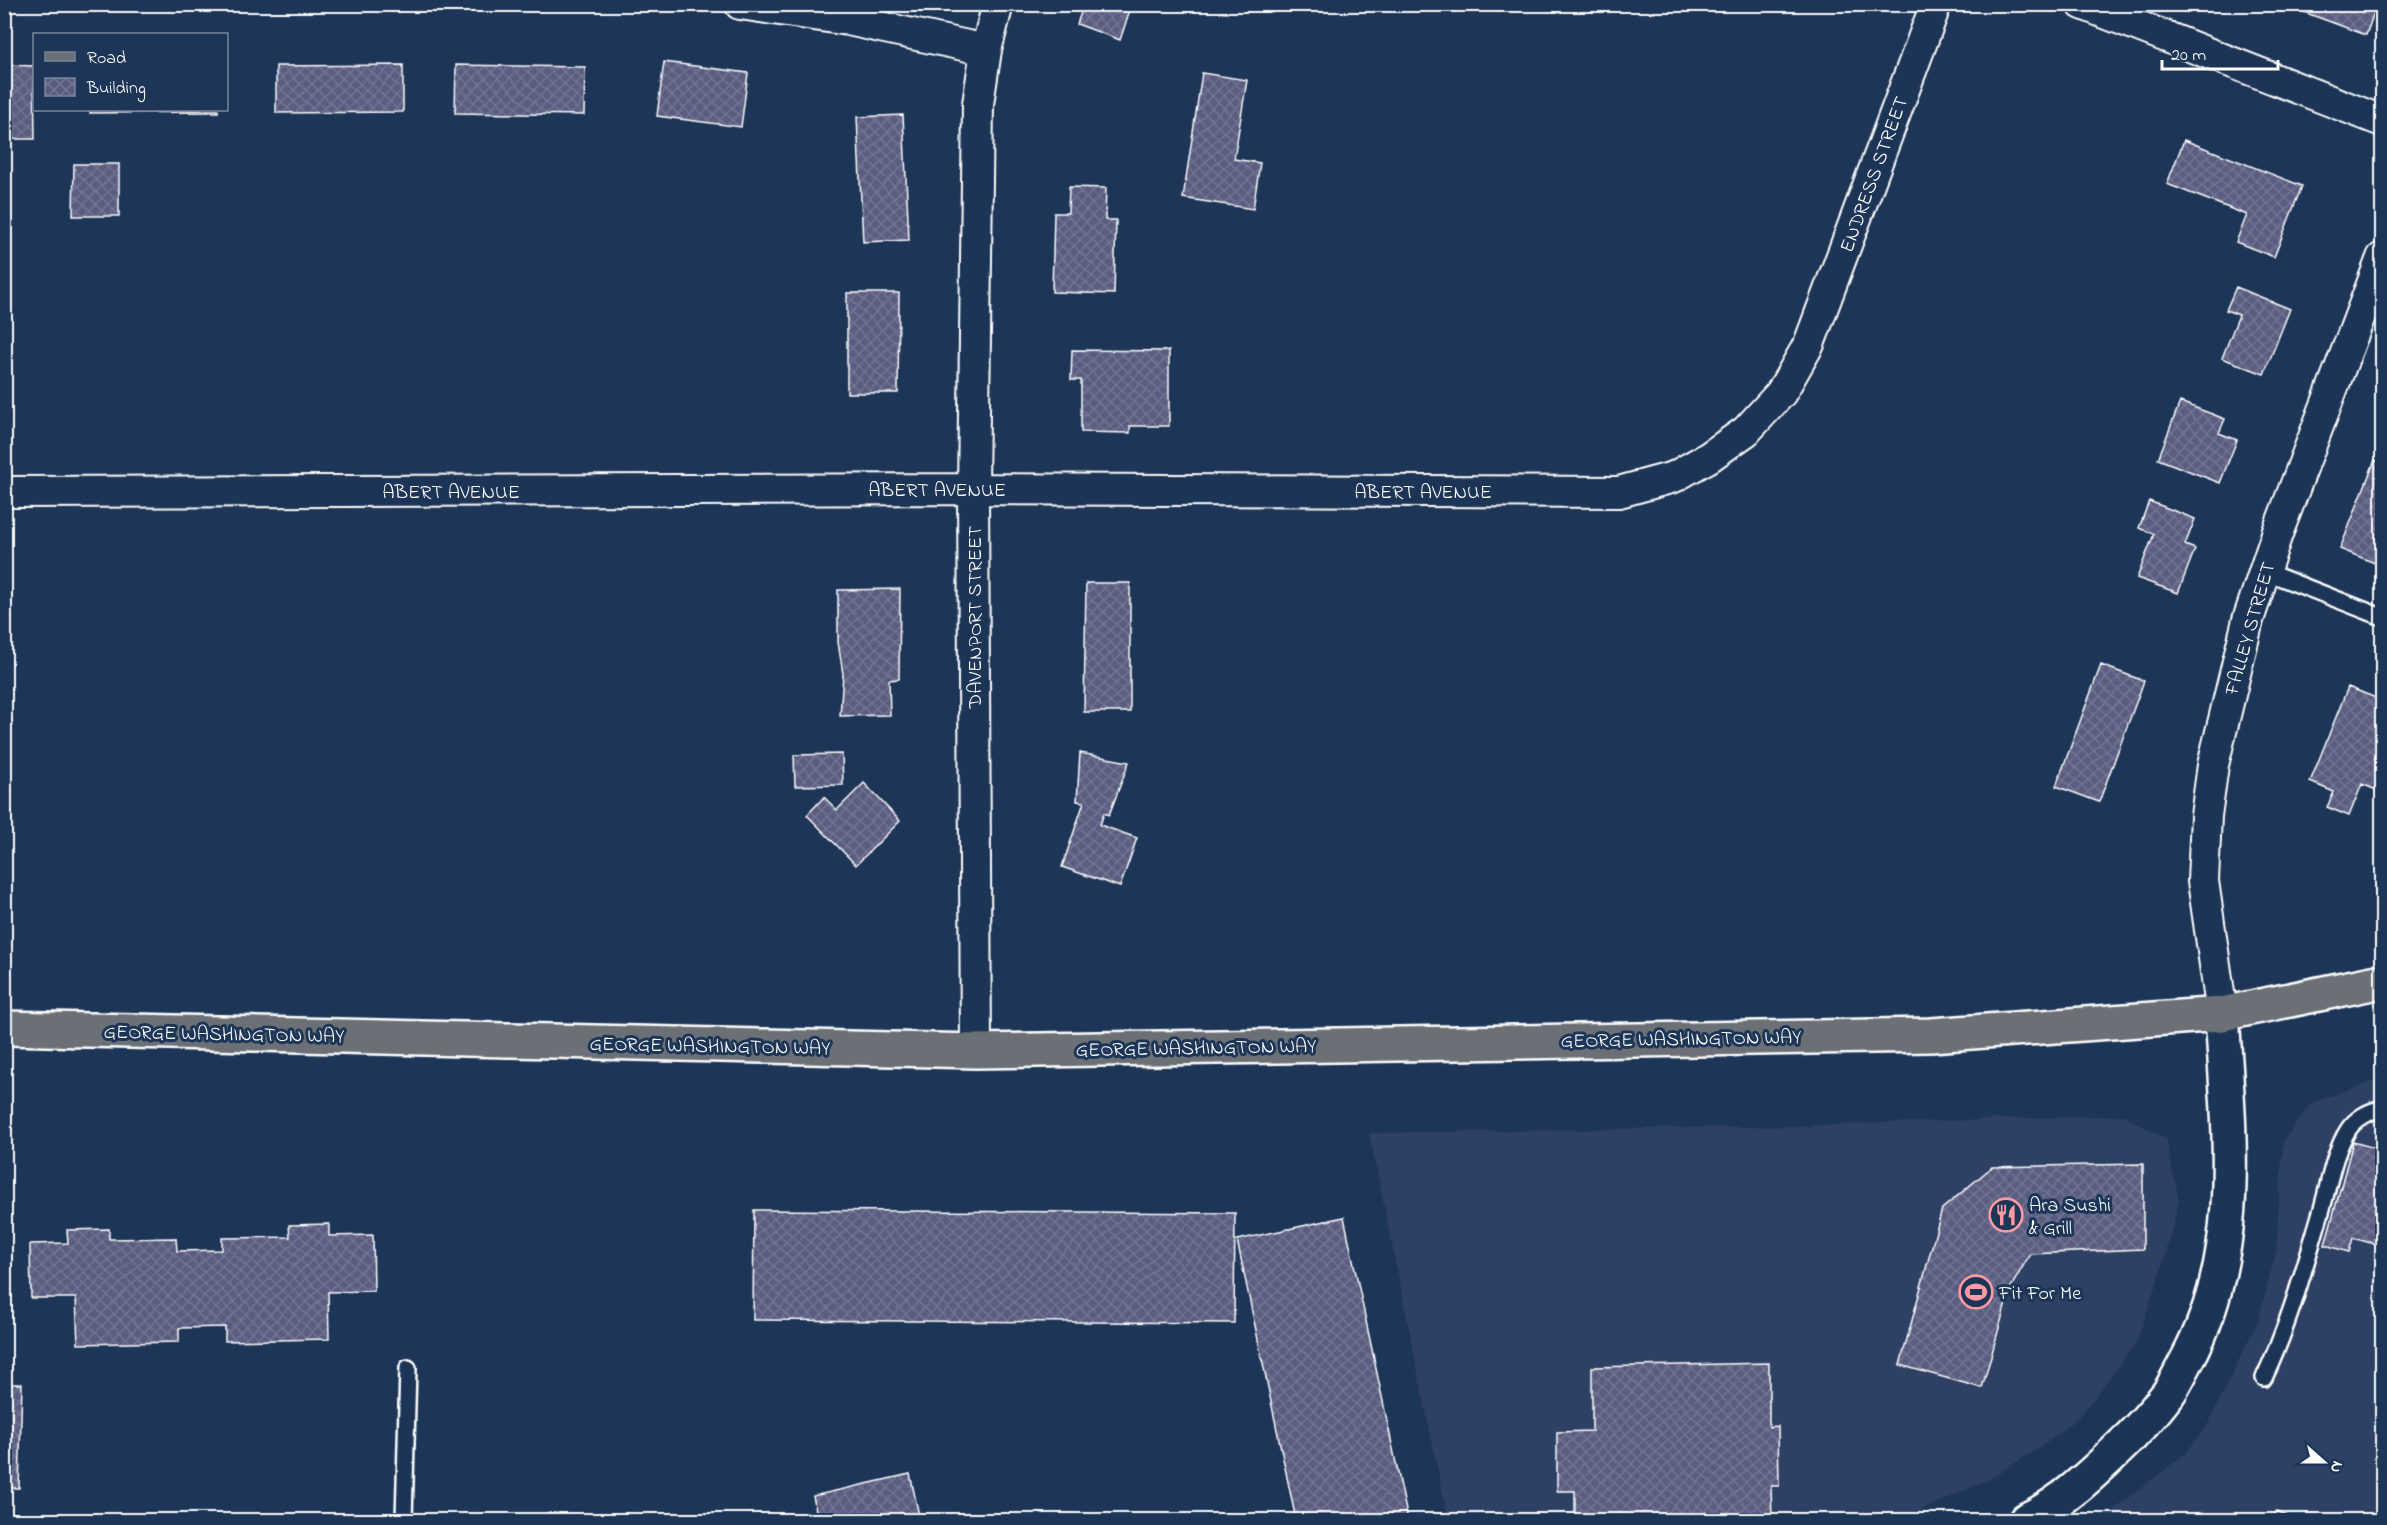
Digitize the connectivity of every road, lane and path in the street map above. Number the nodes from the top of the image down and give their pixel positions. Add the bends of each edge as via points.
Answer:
1 (740, 4) edge
2 (998, 4) edge
3 (1936, 4) edge
4 (2082, 4) edge
5 (986, 50) junction
6 (2382, 121) edge
7 (2382, 258) edge
8 (1809, 344) joint
9 (973, 489) junction
10 (4, 492) edge
11 (2264, 572) junction
12 (2382, 617) edge
13 (2382, 981) edge
14 (2222, 1014) junction
15 (4, 1028) edge
16 (976, 1051) junction
17 (2382, 1109) edge
18 (408, 1368) dead end
19 (2264, 1378) dead end
20 (404, 1521) edge
21 (2026, 1521) edge

1 - 5 street via 848,20
2 - 5 street, DAVENPORT STREET
3 - 8 street, ENDRESS STREET
4 - 6 street
5 - 9 street, DAVENPORT STREET via 978,104
7 - 11 street, FALLEY STREET
8 - 9 street, ABERT AVENUE via 1781,393 1746,431 1674,477 1619,492
9 - 10 street, ABERT AVENUE
9 - 16 street, DAVENPORT STREET
11 - 12 lane
11 - 14 street, FALLEY STREET via 2229,691 2212,765 2206,816 2203,880
13 - 14 main road, GEORGE WASHINGTON WAY
14 - 16 main road, GEORGE WASHINGTON WAY via 1931,1035
14 - 21 street via 2231,1153 2229,1216 2212,1301 2169,1393 2094,1472
15 - 16 main road, GEORGE WASHINGTON WAY
17 - 19 lane via 2371,1110 2350,1127 2338,1149 2281,1342
18 - 20 lane

